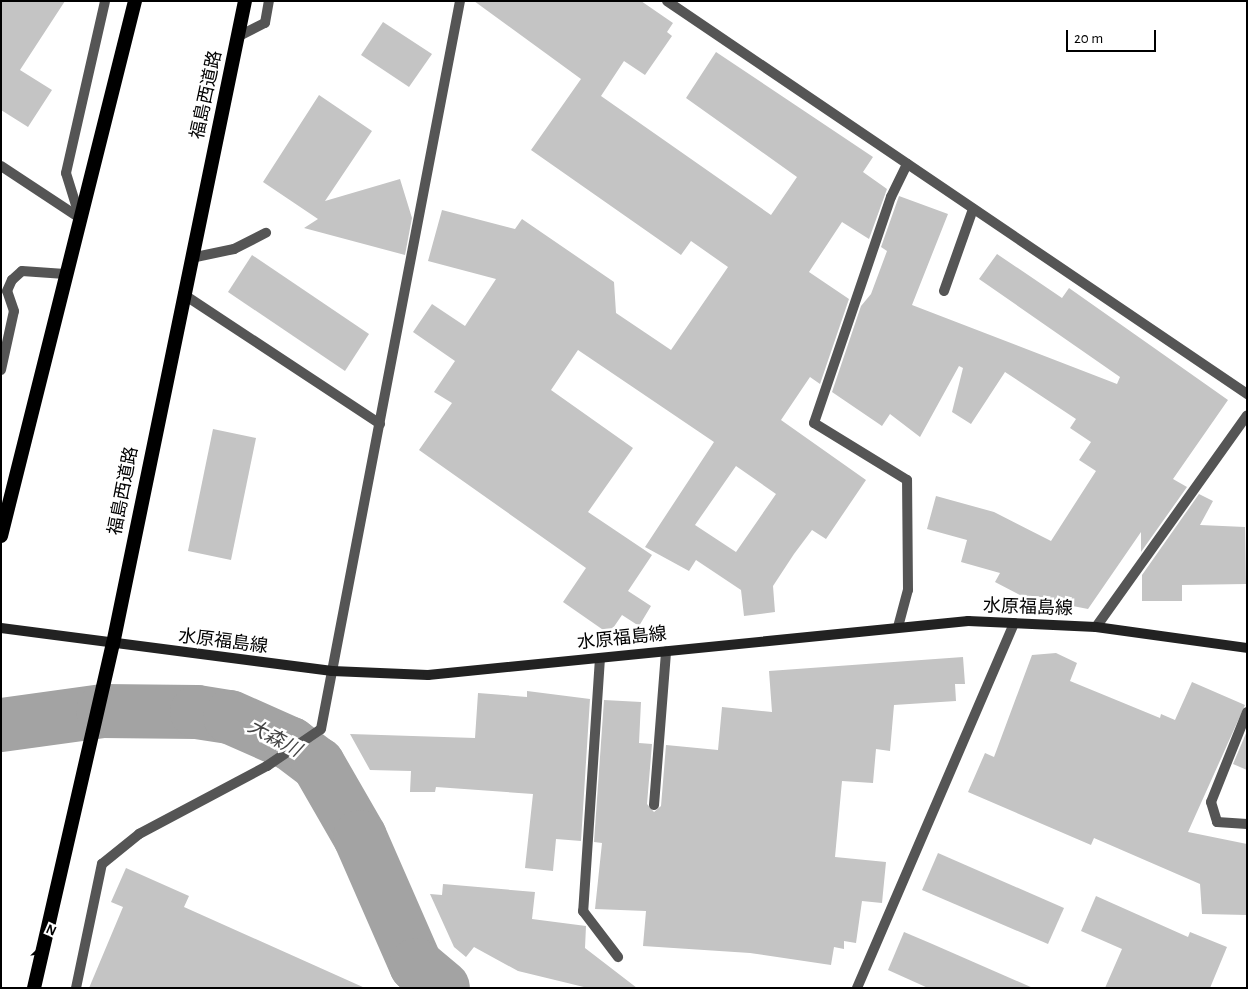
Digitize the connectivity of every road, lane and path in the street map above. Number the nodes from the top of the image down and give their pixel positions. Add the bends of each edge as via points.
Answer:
1 (105, 1) edge
2 (135, 1) edge
3 (246, 1) edge
4 (269, 1) edge
5 (460, 1) edge
6 (667, 1) edge
7 (239, 36) junction
8 (907, 164) junction
9 (1, 166) edge
10 (973, 209) junction
11 (80, 218) junction
12 (266, 233) dead end
13 (191, 258) junction
14 (65, 274) junction
15 (944, 291) dead end
16 (183, 294) junction
17 (1, 370) edge
18 (1247, 394) edge
19 (1247, 415) edge
20 (380, 424) junction
21 (1, 536) edge
22 (1014, 623) junction
23 (898, 627) junction
24 (1096, 627) junction
25 (1, 628) edge
26 (113, 644) junction
27 (1247, 648) edge
28 (666, 651) junction
29 (600, 658) junction
30 (332, 671) junction
31 (1247, 712) edge
32 (654, 805) dead end
33 (1247, 824) edge
34 (618, 957) dead end
35 (34, 988) edge
36 (76, 988) edge
37 (857, 988) edge

1 - 11 street via 66,173
2 - 11 highway
3 - 7 highway, 福島西道路
4 - 7 street via 265,23
5 - 20 street
6 - 8 street
7 - 13 highway, 福島西道路
8 - 10 street
8 - 23 street via 891,197 814,423 907,480 908,590
9 - 11 street
10 - 15 street
10 - 18 street
11 - 14 highway
12 - 13 street via 234,249
13 - 16 highway, 福島西道路
14 - 17 street via 22,272 12,280 7,290 14,311
14 - 21 highway
16 - 20 street
16 - 26 highway, 福島西道路
19 - 24 street
20 - 30 street
22 - 23 main road, 水原福島線 via 968,621
22 - 24 main road, 水原福島線
22 - 37 street
23 - 28 main road, 水原福島線
24 - 27 main road, 水原福島線
25 - 26 main road, 水原福島線
26 - 30 main road, 水原福島線
26 - 35 highway, 福島西道路
28 - 29 main road, 水原福島線
28 - 32 street
29 - 30 main road, 水原福島線 via 428,675
29 - 34 street via 583,911
30 - 36 street via 321,729 266,766 139,834 102,864
31 - 33 street via 1211,802 1217,822

